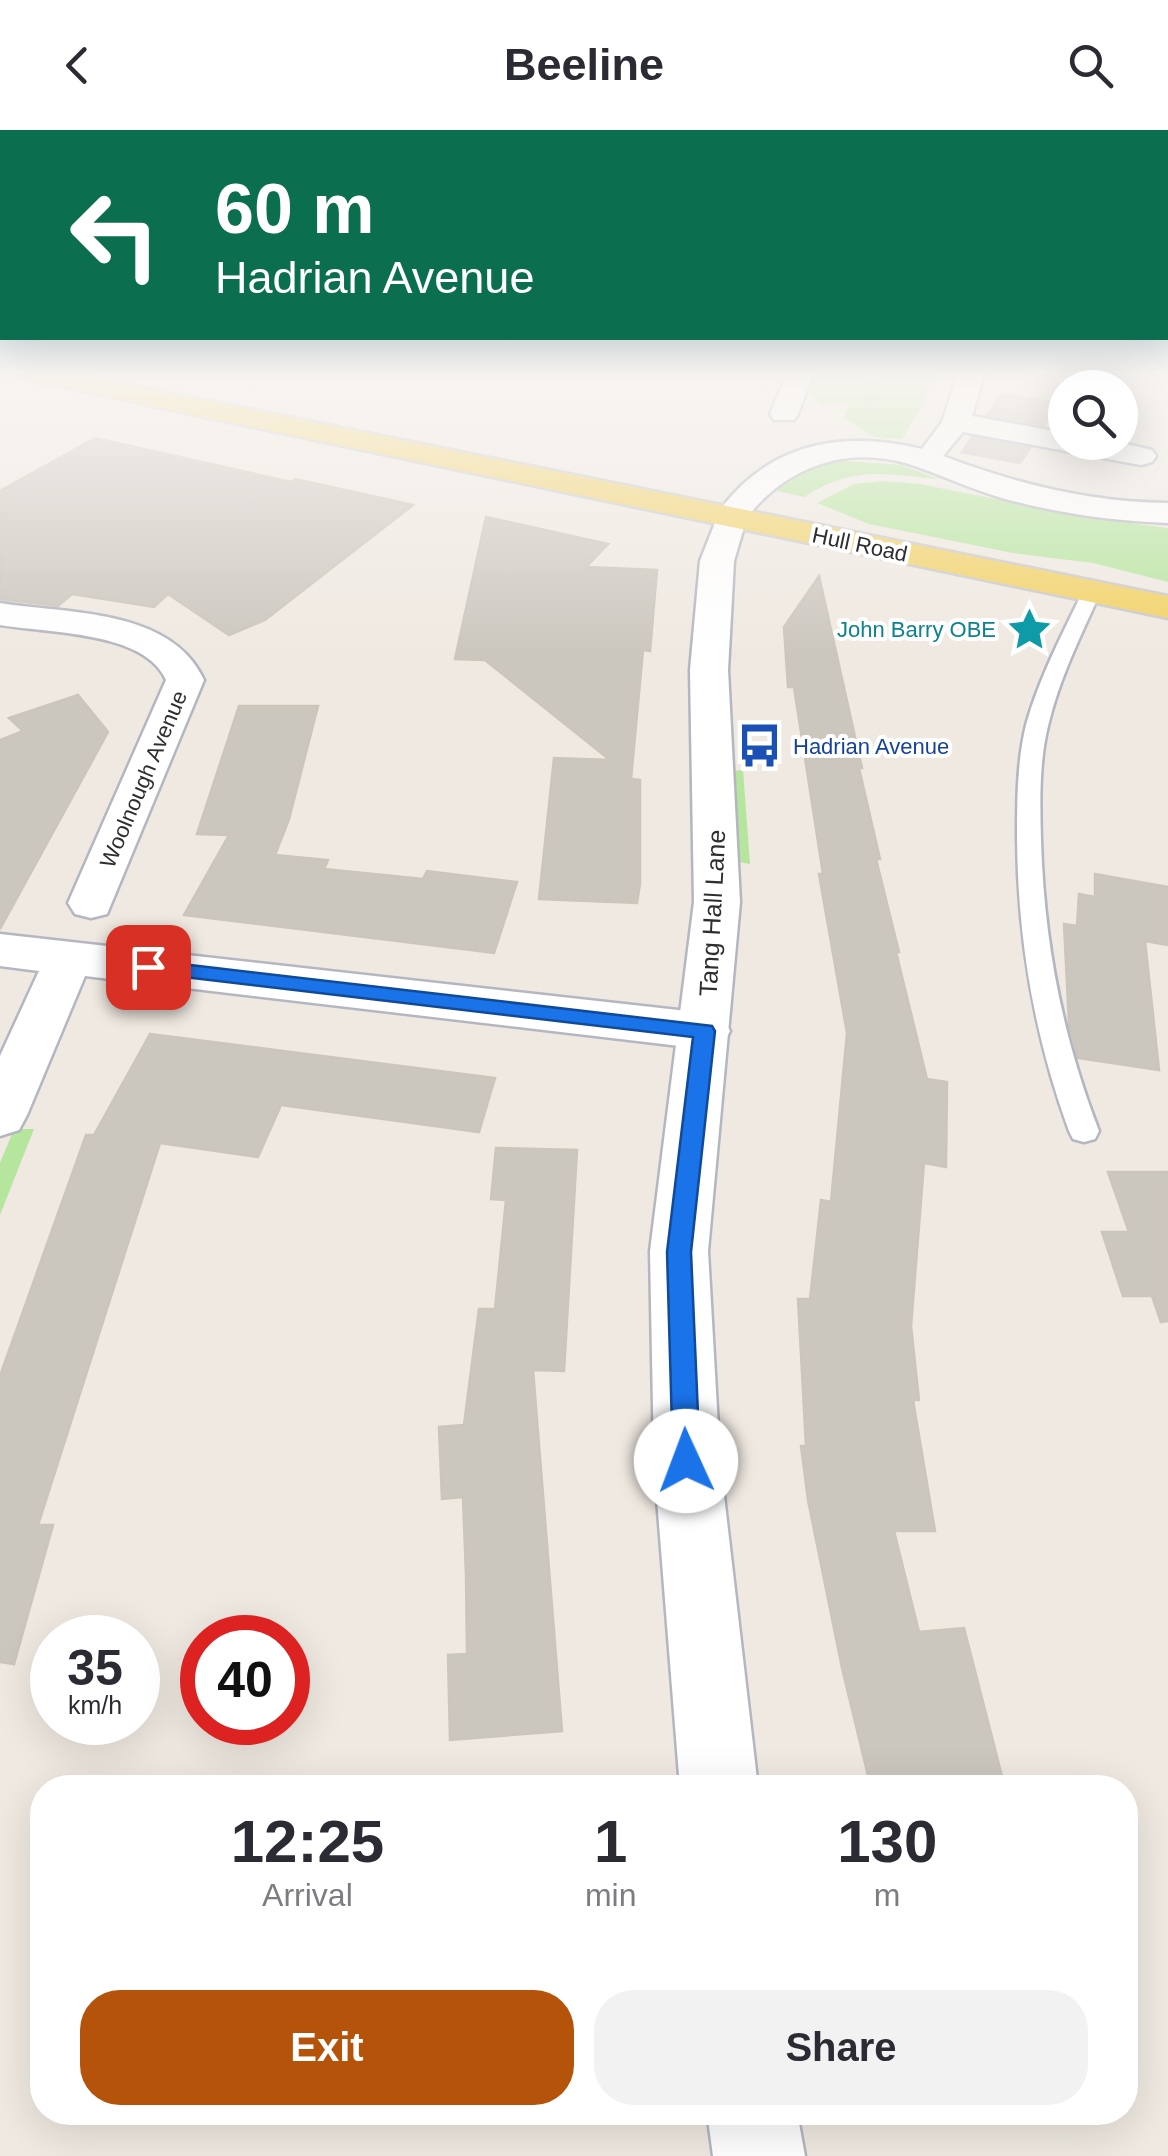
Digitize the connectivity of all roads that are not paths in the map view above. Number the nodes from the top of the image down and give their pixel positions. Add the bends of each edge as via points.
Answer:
1 (478, 466) edge
2 (790, 466) edge
3 (938, 466) edge
4 (1168, 513) edge
5 (731, 518) junction
6 (1092, 591) junction
7 (1168, 608) edge
8 (0, 614) edge
9 (91, 903) dead end
10 (0, 950) edge
11 (69, 958) junction
12 (704, 1031) junction
13 (0, 1115) edge
14 (1084, 1131) dead end
15 (718, 1775) edge
16 (754, 2125) edge
17 (759, 2156) edge

1 - 5 main road, Hull Road
2 - 5 street via 747,492
3 - 4 street via 1019,493
5 - 6 main road, Hull Road
5 - 12 street, Tang Hall Lane via 718,551 712,606 717,902
6 - 7 main road, Hull Road
6 - 14 lane via 1048,688 1029,782 1041,1000
8 - 9 street, Woolnough Avenue via 155,644 185,680
10 - 11 street
11 - 12 street
11 - 13 street
12 - 15 street, Tang Hall Lane via 679,1252 686,1461
16 - 17 street

